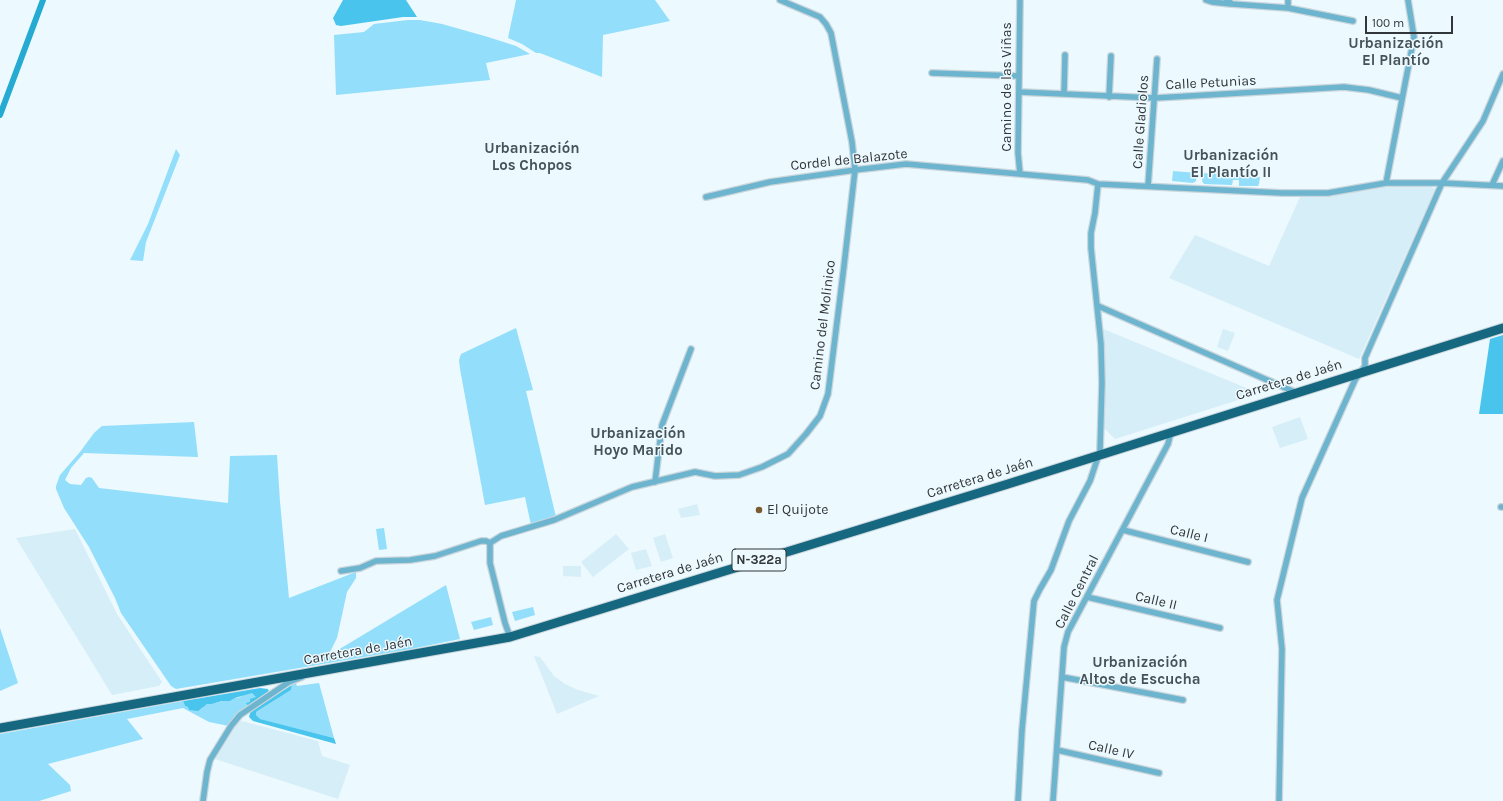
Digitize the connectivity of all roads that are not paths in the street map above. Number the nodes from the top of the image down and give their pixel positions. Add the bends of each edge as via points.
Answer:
1 (780, 0) edge
2 (1020, 0) edge
3 (1206, 0) edge
4 (1288, 0) edge
5 (1408, 0) edge
6 (1230, 2) edge
7 (1288, 8) junction
8 (1354, 21) dead end
9 (1065, 55) dead end
10 (1111, 56) dead end
11 (1157, 59) dead end
12 (932, 73) dead end
13 (1503, 74) edge
14 (1019, 76) junction
15 (1019, 92) junction
16 (1064, 94) junction
17 (1109, 97) junction
18 (1154, 98) junction
19 (1402, 98) junction
20 (1503, 161) edge
21 (855, 170) junction
22 (1020, 174) junction
23 (1386, 183) junction
24 (1442, 183) junction
25 (1098, 184) junction
26 (1492, 185) junction
27 (1148, 186) junction
28 (1503, 186) edge
29 (706, 197) dead end
30 (1098, 306) junction
31 (1503, 328) edge
32 (691, 349) dead end
33 (1363, 369) junction
34 (1297, 393) junction
35 (1171, 432) junction
36 (1099, 455) junction
37 (655, 482) junction
38 (1123, 530) junction
39 (490, 543) junction
40 (1248, 562) dead end
41 (341, 571) dead end
42 (1087, 597) junction
43 (1220, 628) dead end
44 (510, 637) junction
45 (313, 673) junction
46 (1062, 677) junction
47 (1183, 700) dead end
48 (0, 728) edge
49 (1057, 750) junction
50 (1159, 773) dead end
51 (203, 801) edge
52 (1018, 801) edge
53 (1053, 801) edge
54 (1279, 801) edge

1 - 21 street, Camino del Molinico via 820,17 831,33
2 - 14 street, Camino de las Viñas
3 - 6 street
4 - 7 street
5 - 19 street via 1414,37
6 - 7 street
7 - 8 street
9 - 16 street
10 - 17 street
11 - 18 street, Calle Gladiolos
12 - 14 street
13 - 24 street via 1483,122
14 - 15 street, Camino de las Viñas
15 - 16 street, Calle Petunias
15 - 22 street, Camino de las Viñas
16 - 17 street, Calle Petunias
17 - 18 street, Calle Petunias
18 - 19 street, Calle Petunias via 1344,87
18 - 27 street, Calle Gladiolos
19 - 23 street
20 - 26 street
21 - 22 street, Cordel de Balazote via 906,164
21 - 29 street, Cordel de Balazote via 770,182
21 - 37 street, Camino del Molinico via 828,394 820,416 788,454 762,466 739,475 715,476 695,472
22 - 25 street, Cordel de Balazote via 1088,180
23 - 24 street, Cordel de Balazote
23 - 27 street, Cordel de Balazote via 1328,193
24 - 26 street, Cordel de Balazote
24 - 33 street via 1365,358
25 - 27 street, Cordel de Balazote
25 - 30 street via 1091,233
26 - 28 street, Cordel de Balazote
30 - 34 street
30 - 36 street via 1102,384
31 - 33 highway, Carretera de Jaén / N-322a via 1401,360
32 - 37 street via 662,425
33 - 34 highway, Carretera de Jaén / N-322a
33 - 54 street via 1355,380 1302,498 1278,600 1282,649
34 - 35 highway, Carretera de Jaén / N-322a
35 - 36 highway, Carretera de Jaén / N-322a
35 - 38 street, Calle Central via 1168,444
36 - 44 highway, Carretera de Jaén / N-322a
36 - 52 street via 1090,481 1069,521 1051,570 1034,601 1022,722
37 - 39 street, Camino del Molinico via 632,487 554,520 501,536
38 - 40 street, Calle I
38 - 42 street, Calle Central
39 - 41 street via 481,542 435,556 410,560 376,561 360,568
39 - 44 street via 490,562
42 - 43 street, Calle II
42 - 46 street, Calle Central via 1068,632
44 - 45 highway, Carretera de Jaén / N-322a
45 - 48 highway, Carretera de Jaén / N-322a
45 - 51 street via 289,682 240,715 210,760
46 - 47 street
46 - 49 street, Calle Central
49 - 50 street, Calle IV
49 - 53 street, Calle Central

